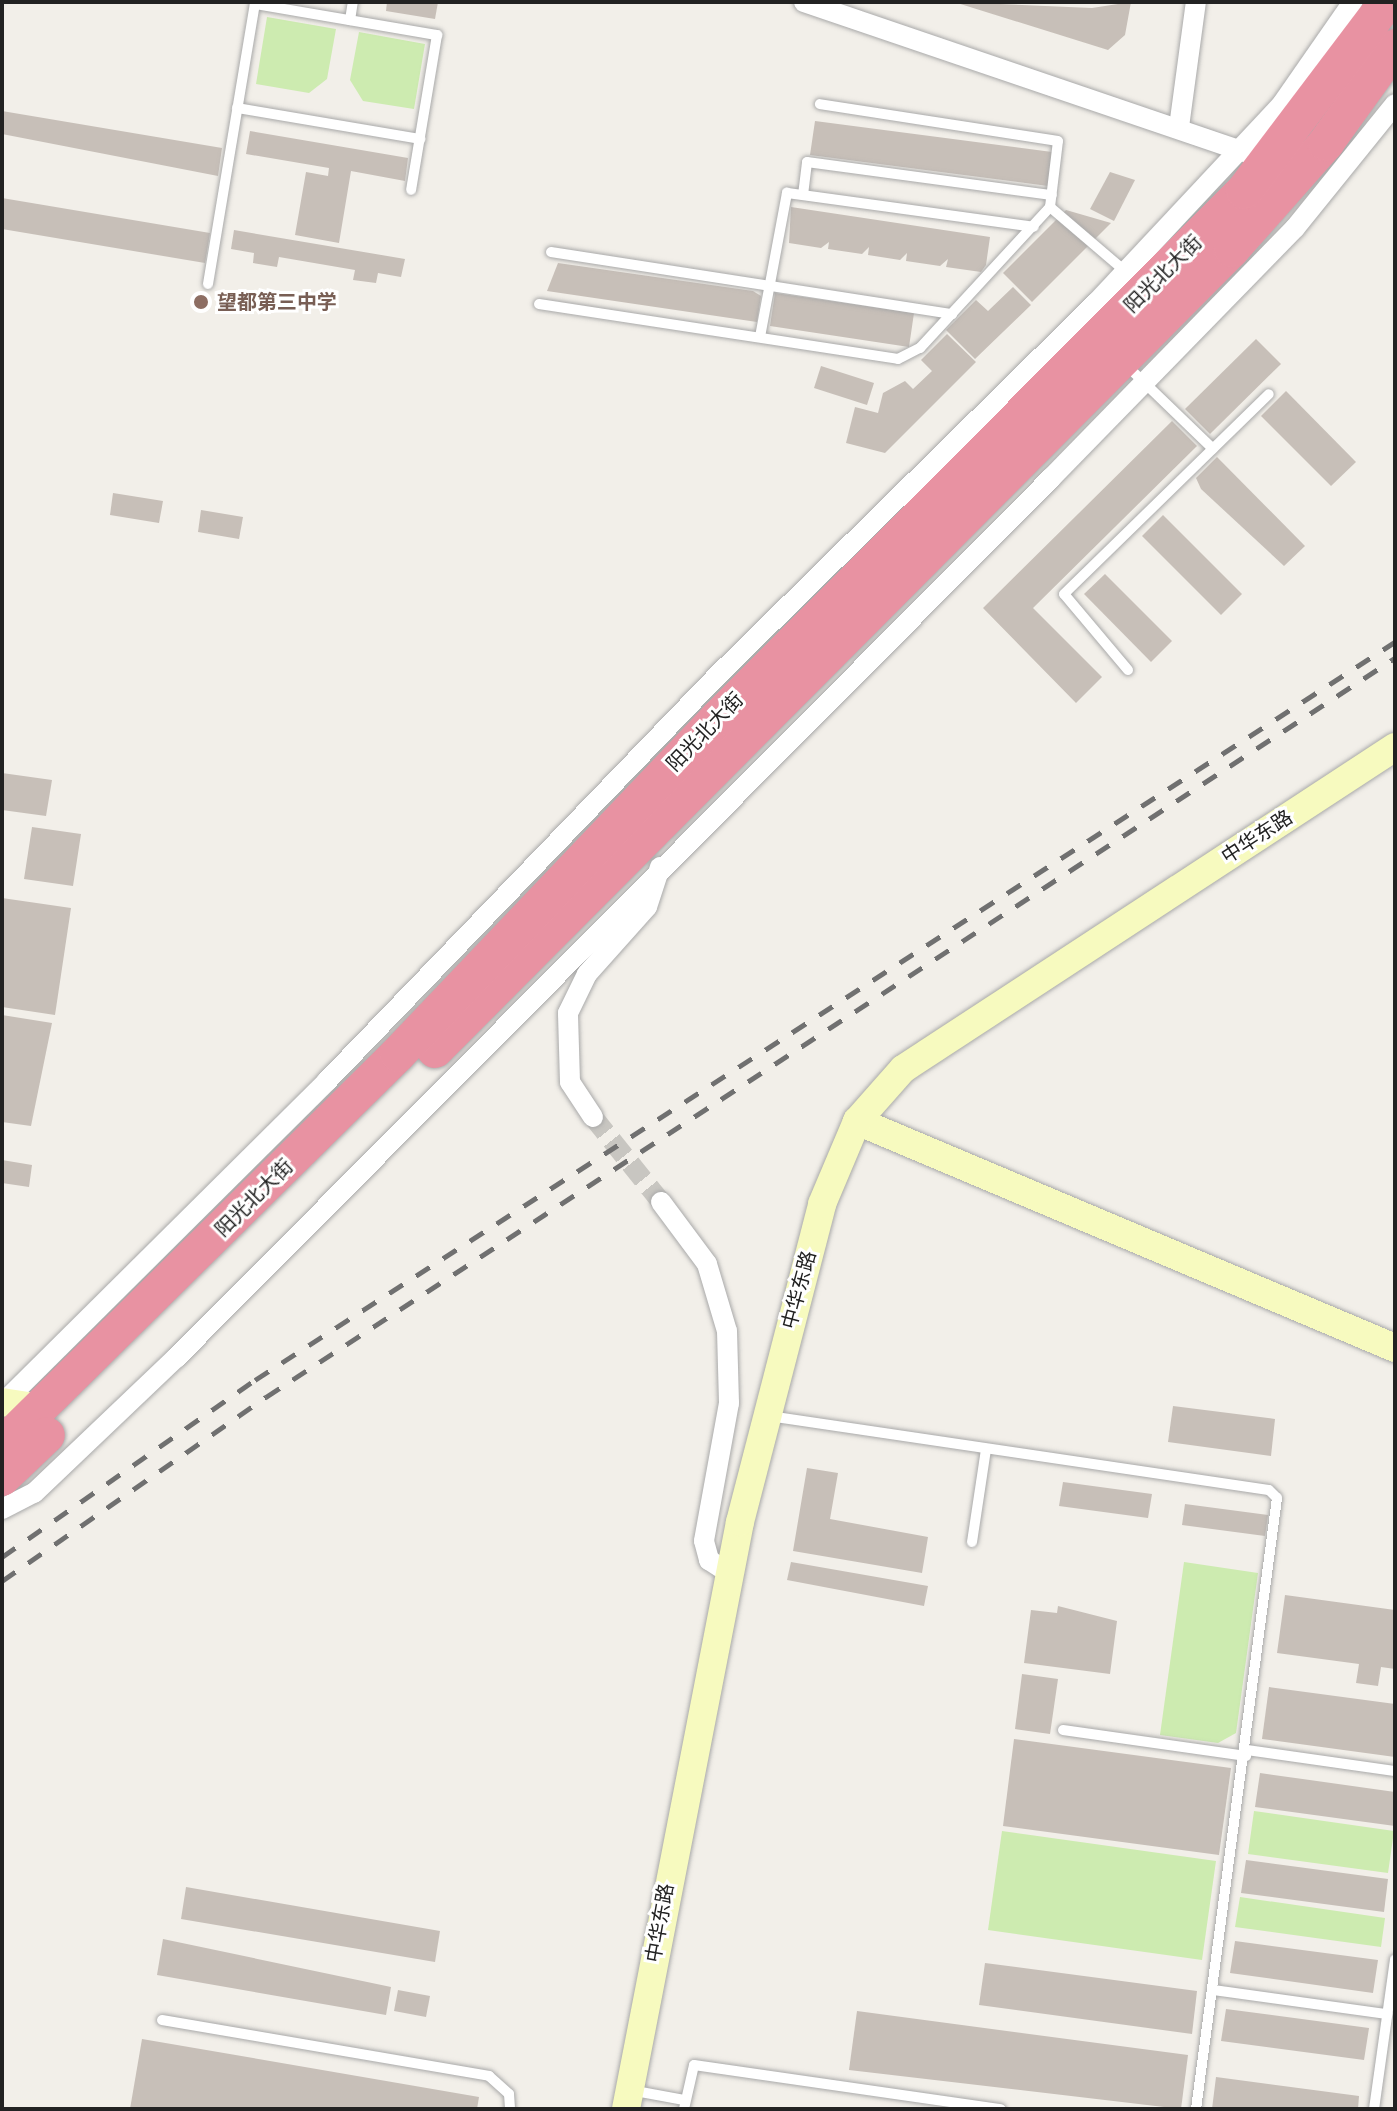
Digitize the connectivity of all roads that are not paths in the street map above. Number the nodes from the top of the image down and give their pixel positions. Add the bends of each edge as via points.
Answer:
1 (353, 2) edge
2 (804, 2) edge
3 (1196, 2) edge
4 (1353, 2) edge
5 (1387, 2) edge
6 (350, 20) junction
7 (1395, 47) edge
8 (820, 104) dead end
9 (1395, 104) edge
10 (237, 108) junction
11 (1179, 127) junction
12 (420, 139) junction
13 (1254, 155) junction
14 (411, 190) dead end
15 (803, 195) junction
16 (1051, 201) junction
17 (1034, 227) junction
18 (551, 252) dead end
19 (1126, 272) junction
20 (208, 284) dead end
21 (770, 286) junction
22 (539, 304) dead end
23 (952, 314) junction
24 (760, 337) junction
25 (1133, 371) junction
26 (1269, 394) dead end
27 (1213, 449) junction
28 (1128, 670) dead end
29 (1395, 747) edge
30 (654, 852) junction
31 (593, 1117) tunnel mouth
32 (857, 1121) junction
33 (661, 1202) tunnel mouth
34 (1395, 1348) edge
35 (2, 1403) edge
36 (40, 1408) junction
37 (766, 1416) junction
38 (2, 1445) edge
39 (986, 1449) junction
40 (2, 1478) edge
41 (2, 1509) edge
42 (972, 1542) dead end
43 (729, 1573) junction
44 (1063, 1730) dead end
45 (1247, 1753) junction
46 (1395, 1771) edge
47 (1395, 1959) edge
48 (1213, 1990) junction
49 (1387, 2014) junction
50 (162, 2020) dead end
51 (1380, 2064) junction
52 (1395, 2066) edge
53 (628, 2100) edge
54 (684, 2104) edge
55 (510, 2109) edge
56 (1001, 2109) edge
57 (1196, 2109) edge
58 (1374, 2109) edge

1 - 6 lane
2 - 11 street
3 - 11 street
4 - 13 street via 1282,104
5 - 13 highway, 阳光北大街
6 - 10 lane via 255,4
6 - 12 lane via 437,35
7 - 25 highway, 阳光北大街 via 1298,178
8 - 16 lane via 1058,141
9 - 25 street via 1295,228
10 - 12 lane
10 - 20 lane
11 - 13 street
12 - 14 lane
13 - 19 street
13 - 36 highway, 阳光北大街 via 398,1054
15 - 16 lane via 807,162
15 - 17 lane
15 - 21 lane via 787,193
16 - 17 lane
16 - 19 lane
17 - 23 lane
18 - 21 lane
19 - 35 street
21 - 23 lane
21 - 24 lane
22 - 24 lane
23 - 24 lane via 920,348 898,359
25 - 27 lane
25 - 30 highway, 阳光北大街
26 - 27 lane
27 - 28 lane via 1064,594
29 - 32 street, 中华东路 via 903,1069
30 - 31 street via 647,907 587,974 568,1013 570,1082
30 - 40 highway, 阳光北大街
30 - 41 street via 176,1358 34,1493
32 - 34 street
32 - 37 street, 中华东路 via 822,1204
33 - 43 street via 707,1264 727,1331 729,1403 704,1541 709,1560
35 - 36 street
36 - 38 highway, 阳光北大街
37 - 39 lane
37 - 43 street, 中华东路
39 - 42 lane
39 - 45 lane via 1269,1490 1277,1498
43 - 53 street, 中华东路
44 - 45 lane
45 - 46 lane
45 - 48 lane
47 - 49 lane
48 - 49 lane
48 - 57 lane
49 - 51 lane
50 - 55 lane via 489,2076 509,2094
51 - 52 lane
51 - 58 lane
53 - 54 lane
54 - 56 lane via 694,2065

